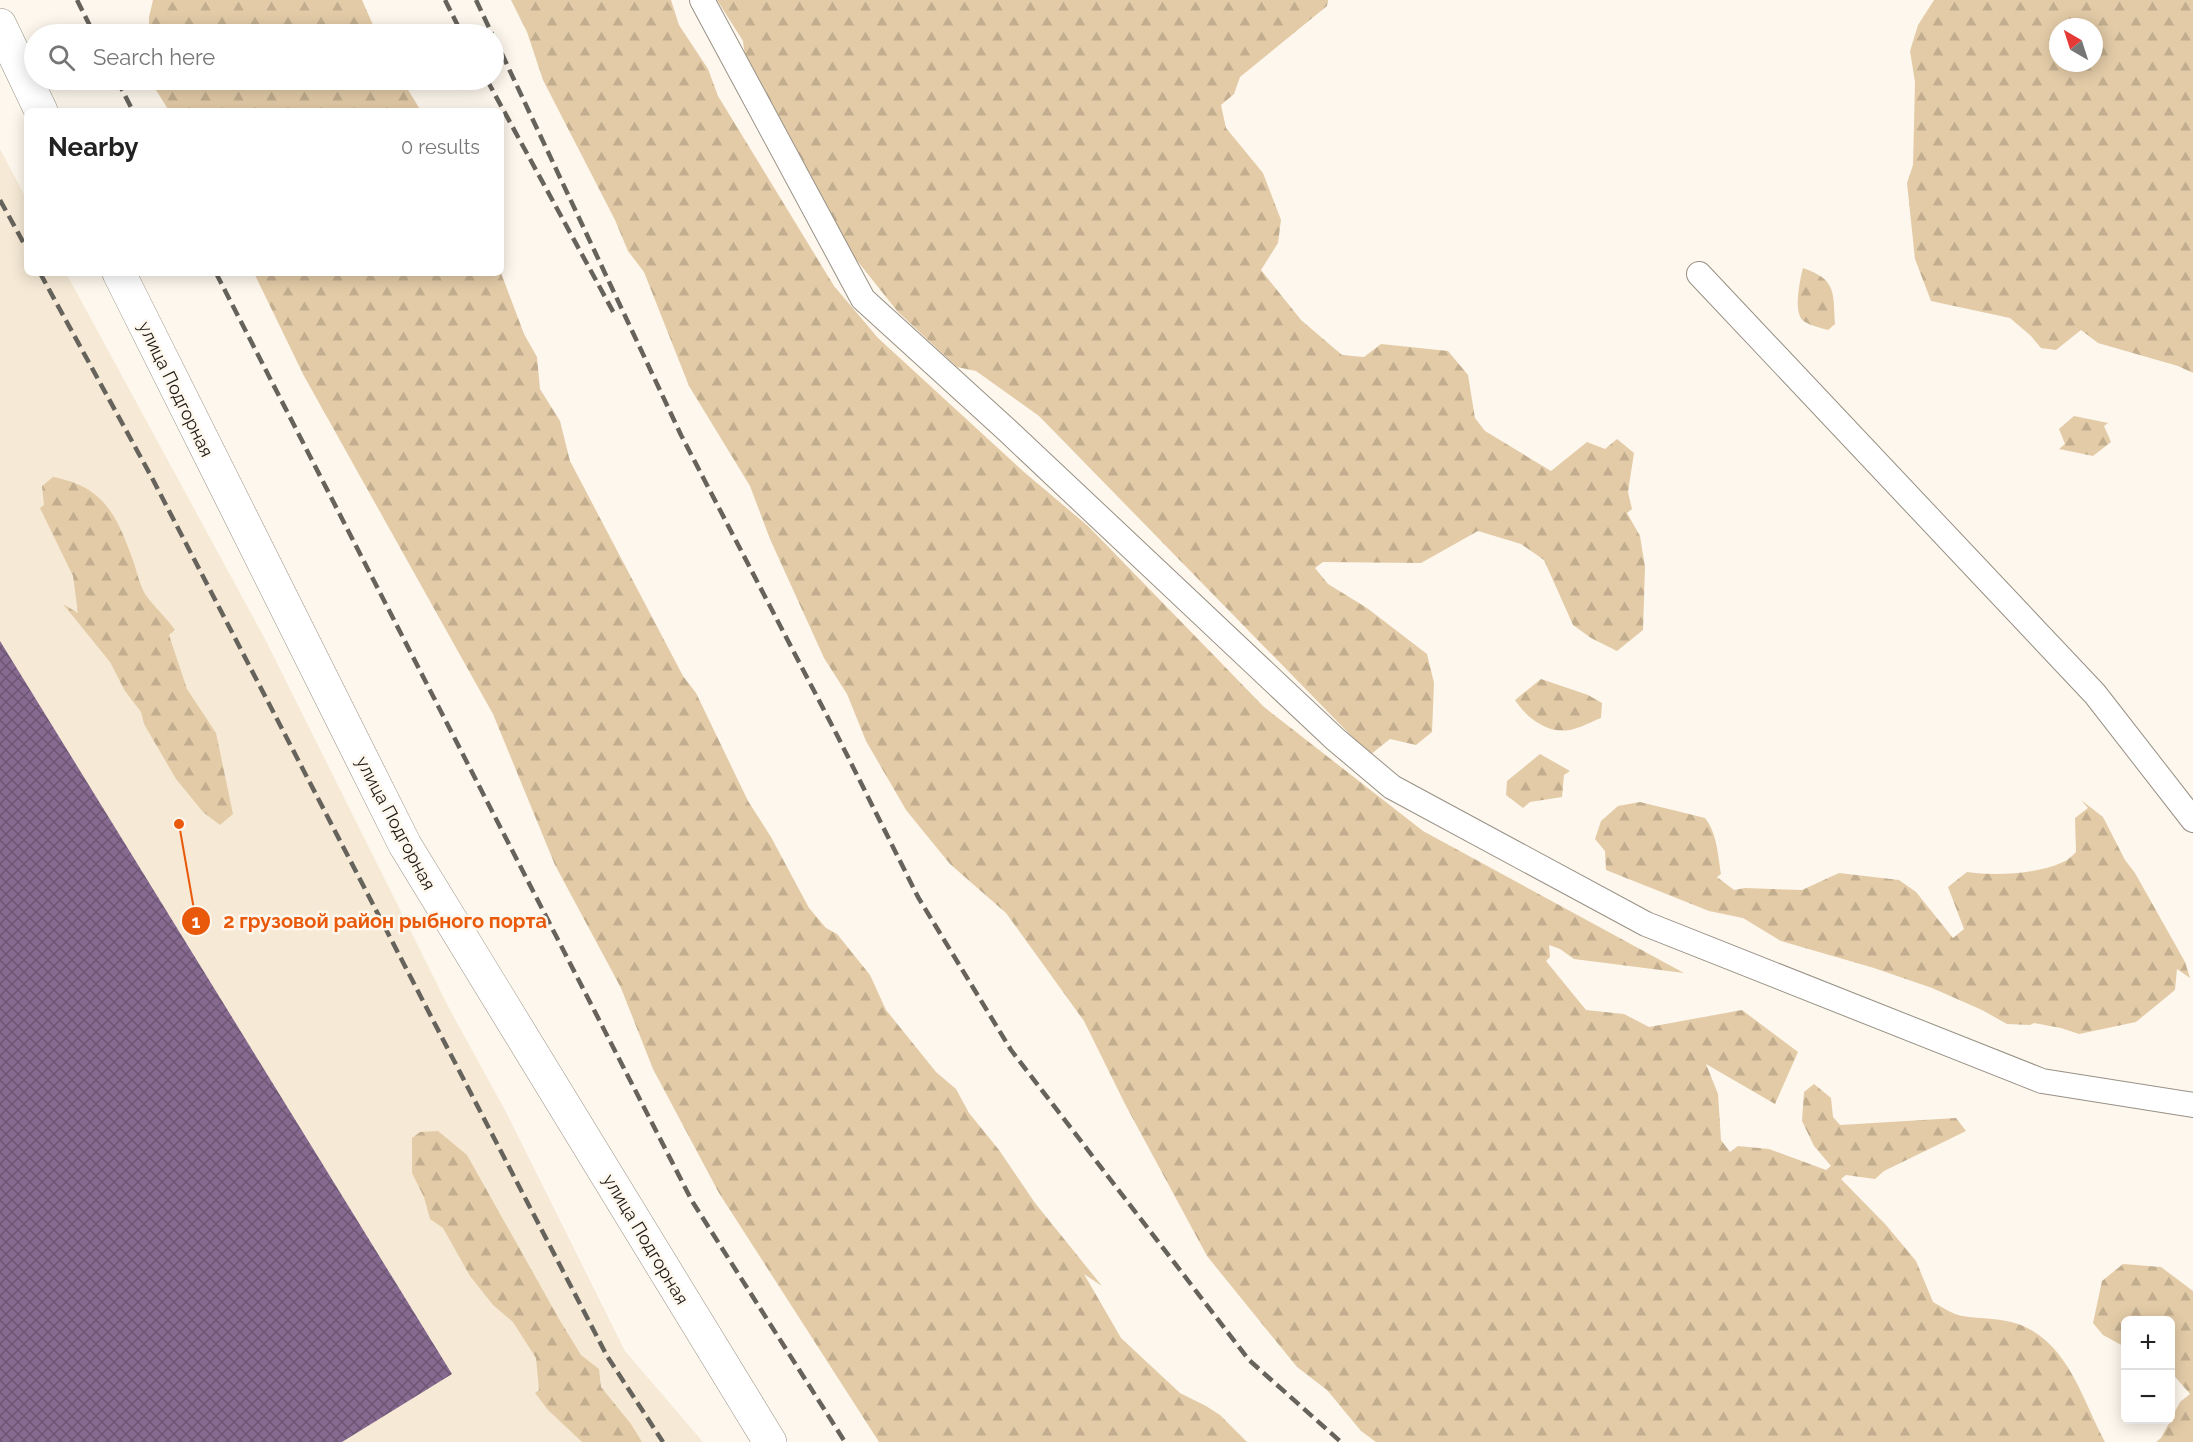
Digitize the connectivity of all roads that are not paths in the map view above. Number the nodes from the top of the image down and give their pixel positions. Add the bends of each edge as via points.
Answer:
1 (702, 0) edge
2 (0, 25) edge
3 (24, 75) edge
4 (31, 90) edge
5 (40, 108) edge
6 (1699, 274) dead end
7 (120, 276) edge
8 (2193, 820) edge
9 (2193, 1106) edge
10 (770, 1442) edge

1 - 9 lane via 863,299 1335,739 1392,787 1646,924 1867,1013 2042,1081
2 - 3 main road
4 - 5 main road
6 - 8 lane via 2095,694
7 - 10 main road, улица Подгорная via 405,845

